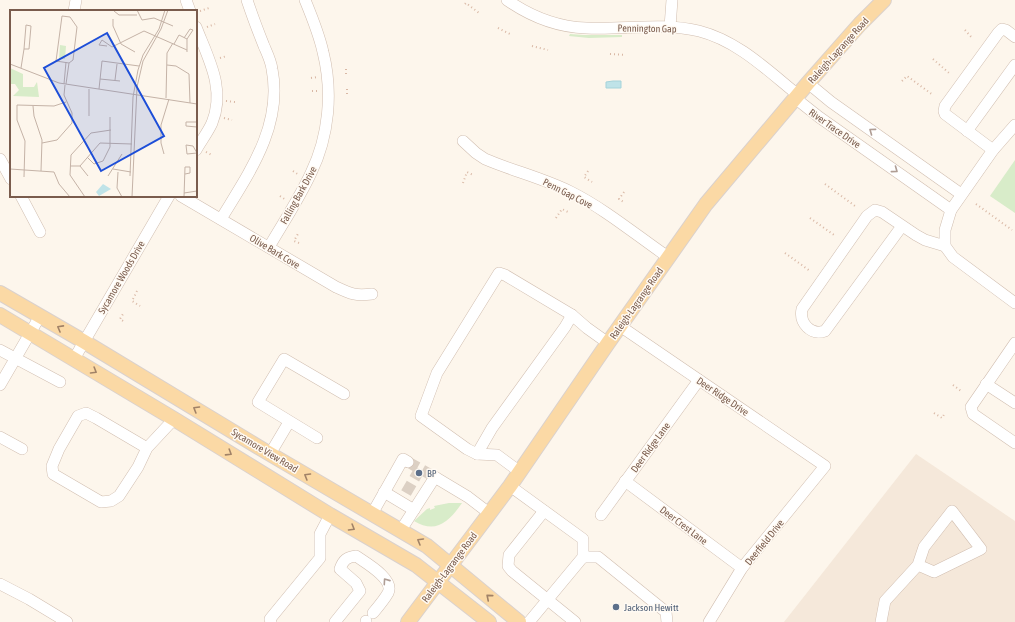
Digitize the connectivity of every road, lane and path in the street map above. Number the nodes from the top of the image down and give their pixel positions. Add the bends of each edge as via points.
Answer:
1 (76, 0) edge
2 (186, 0) edge
3 (246, 0) edge
4 (305, 0) edge
5 (507, 0) edge
6 (672, 0) edge
7 (884, 0) edge
8 (465, 4) dead end
9 (209, 8) dead end
10 (74, 10) edge
11 (194, 10) edge
12 (197, 11) edge
13 (479, 13) dead end
14 (215, 24) dead end
15 (201, 27) edge
16 (670, 27) junction
17 (498, 28) dead end
18 (965, 30) dead end
19 (512, 35) dead end
20 (1015, 37) edge
21 (973, 39) dead end
22 (532, 46) dead end
23 (548, 50) dead end
24 (610, 54) dead end
25 (626, 55) dead end
26 (227, 56) dead end
27 (933, 59) dead end
28 (217, 60) dead end
29 (1015, 65) edge
30 (346, 69) dead end
31 (949, 73) dead end
32 (348, 75) dead end
33 (902, 81) dead end
34 (808, 83) junction
35 (349, 88) dead end
36 (347, 94) dead end
37 (933, 95) dead end
38 (797, 96) junction
39 (225, 101) dead end
40 (235, 102) dead end
41 (222, 117) dead end
42 (232, 120) dead end
43 (1015, 125) edge
44 (967, 131) junction
45 (463, 141) dead end
46 (887, 142) junction
47 (993, 150) junction
48 (200, 151) edge
49 (212, 155) dead end
50 (876, 157) junction
51 (0, 159) edge
52 (588, 171) dead end
53 (473, 175) dead end
54 (10, 177) edge
55 (592, 182) dead end
56 (463, 183) dead end
57 (825, 184) dead end
58 (624, 192) dead end
59 (961, 194) junction
60 (280, 196) dead end
61 (21, 197) edge
62 (168, 197) edge
63 (184, 197) edge
64 (288, 200) dead end
65 (625, 203) dead end
66 (976, 204) dead end
67 (855, 206) dead end
68 (951, 210) junction
69 (568, 212) dead end
70 (556, 218) dead end
71 (810, 218) dead end
72 (220, 219) junction
73 (902, 226) junction
74 (1012, 230) dead end
75 (40, 232) dead end
76 (299, 232) dead end
77 (834, 235) dead end
78 (299, 243) dead end
79 (945, 246) junction
80 (269, 247) junction
81 (785, 253) dead end
82 (668, 257) junction
83 (810, 271) dead end
84 (137, 291) dead end
85 (0, 293) edge
86 (372, 294) dead end
87 (1015, 303) edge
88 (140, 306) dead end
89 (123, 314) dead end
90 (0, 315) edge
91 (572, 315) junction
92 (40, 316) junction
93 (123, 321) dead end
94 (620, 326) junction
95 (30, 333) junction
96 (83, 341) junction
97 (608, 343) junction
98 (1015, 343) edge
99 (0, 350) edge
100 (15, 359) junction
101 (74, 359) junction
102 (700, 380) junction
103 (60, 382) dead end
104 (986, 384) junction
105 (0, 385) edge
106 (954, 385) dead end
107 (961, 391) dead end
108 (344, 394) dead end
109 (1015, 403) edge
110 (934, 413) dead end
111 (945, 413) dead end
112 (174, 419) junction
113 (289, 422) junction
114 (0, 437) edge
115 (316, 438) dead end
116 (1015, 443) edge
117 (147, 448) junction
118 (22, 450) dead end
119 (270, 454) junction
120 (477, 454) junction
121 (408, 462) dead end
122 (825, 466) joint
123 (520, 472) junction
124 (625, 481) junction
125 (510, 486) junction
126 (384, 492) junction
127 (414, 510) junction
128 (544, 511) junction
129 (490, 513) junction
130 (372, 514) junction
131 (330, 515) junction
132 (601, 515) dead end
133 (401, 530) junction
134 (584, 557) junction
135 (451, 564) junction
136 (918, 565) junction
137 (742, 568) junction
138 (438, 582) junction
139 (0, 584) edge
140 (548, 600) junction
141 (368, 619) edge
142 (484, 620) edge
143 (67, 622) edge
144 (271, 622) edge
145 (335, 622) edge
146 (408, 622) edge
147 (519, 622) edge
148 (529, 622) edge
149 (575, 622) edge
150 (667, 622) edge
151 (709, 622) edge
152 (880, 622) edge

1 - 10 street
2 - 11 street
3 - 72 street via 272,68 275,94 272,117 264,143 250,172
4 - 80 street, Falling Bark Drive via 324,52 328,82 327,121 311,174
5 - 16 street, Pennington Gap via 542,19 577,28
6 - 16 street
7 - 34 main road, Raleigh-Lagrange Road
8 - 13 path
9 - 12 path
14 - 15 path
15 - 48 street via 217,91 216,107
16 - 38 street, Pennington Gap via 699,31 733,45 756,60
17 - 19 path
18 - 21 path
20 - 44 street via 1006,30 998,32 945,106 945,114
22 - 23 path
24 - 25 path
26 - 28 path
27 - 31 path
29 - 44 street
30 - 32 path
33 - 37 path via 907,76
34 - 38 main road, Raleigh-Lagrange Road
46 -> 34 street, River Trace Drive
35 - 36 path
38 - 50 street, River Trace Drive via 819,117
38 - 82 main road, Raleigh-Lagrange Road via 706,204
39 - 40 path
41 - 42 path
43 - 47 street
44 - 47 street
45 - 82 street, Penn Gap Cove via 485,158 573,193
46 - 50 street
46 - 59 street, River Trace Drive
47 - 59 street
48 - 49 path
50 -> 68 street, River Trace Drive
51 - 54 street
52 - 55 path via 584,177
53 - 56 path via 467,172
57 - 67 path
58 - 65 path via 619,199
59 - 68 street
60 - 64 path
61 - 75 street
62 - 96 street, Sycamore Woods Drive
63 - 72 street, Olive Bark Cove
66 - 74 path
68 - 79 street via 945,230
69 - 70 path via 562,209
71 - 77 path
72 - 80 street, Olive Bark Cove
73 - 73 street via 825,331 819,333 804,324 800,316 802,309 867,216 875,210
73 - 79 street via 925,240
76 - 78 path via 294,241
79 - 87 street via 953,257
80 - 86 street, Olive Bark Cove via 351,294
81 - 83 path
82 - 94 main road, Raleigh-Lagrange Road
84 - 88 path via 132,301
85 - 92 main road, Sycamore View Road
89 - 93 path via 120,319
90 - 95 main road, Sycamore View Road
91 - 97 street
91 - 120 street via 492,428
91 - 120 street via 505,275 499,274 437,373 421,416
92 - 95 street
96 -> 92 main road, Sycamore View Road
94 - 97 main road, Raleigh-Lagrange Road
94 - 102 street, Deer Ridge Drive
95 - 100 street
95 - 101 main road, Sycamore View Road
96 - 101 street, Sycamore Woods Drive
119 -> 96 main road, Sycamore View Road
97 - 123 main road, Raleigh-Lagrange Road
98 - 104 street
99 - 100 street
100 - 103 street
100 - 105 street
101 -> 112 main road, Sycamore View Road
102 - 122 street, Deer Ridge Drive
102 - 124 street, Deer Ridge Lane
104 - 109 street
104 - 116 street via 970,407 972,414
106 - 107 path
108 - 113 street via 284,359 258,402
110 - 111 path via 942,418
112 - 117 street
112 -> 131 main road, Sycamore View Road
113 - 115 street
113 - 119 street
114 - 118 street
117 - 117 street via 119,496 111,501 101,502 54,474 52,466 78,416 86,413
130 -> 119 main road, Sycamore View Road
120 - 123 street via 497,455
121 - 126 street via 403,459
122 - 137 street, Deerfield Drive
123 - 125 main road, Raleigh-Lagrange Road
124 - 132 street, Deer Ridge Lane
124 - 137 street, Deer Crest Lane
125 - 128 street
125 - 129 main road, Raleigh-Lagrange Road
126 - 127 street via 404,498
126 - 130 street
127 - 129 street via 434,477
127 - 133 street
128 - 134 street via 583,539
128 - 140 street via 509,555 508,566
129 - 135 main road, Raleigh-Lagrange Road
130 - 133 main road, Sycamore View Road
131 -> 138 main road, Sycamore View Road via 416,565
131 - 144 street via 320,534 320,558 270,620
135 -> 133 main road, Sycamore View Road
134 - 140 street
134 - 150 street via 598,557 666,612
135 - 138 main road, Raleigh-Lagrange Road
147 -> 135 main road, Sycamore View Road
136 - 136 street via 924,547 952,511 981,550 934,572
136 - 152 street via 885,601
137 - 151 street, Deerfield Drive
138 - 142 main road, Sycamore View Road
138 - 146 main road, Raleigh-Lagrange Road
139 - 143 street
140 - 148 street
140 - 149 street
141 -> 145 street via 388,592 389,583 356,556 348,557 340,569 356,583 360,591

